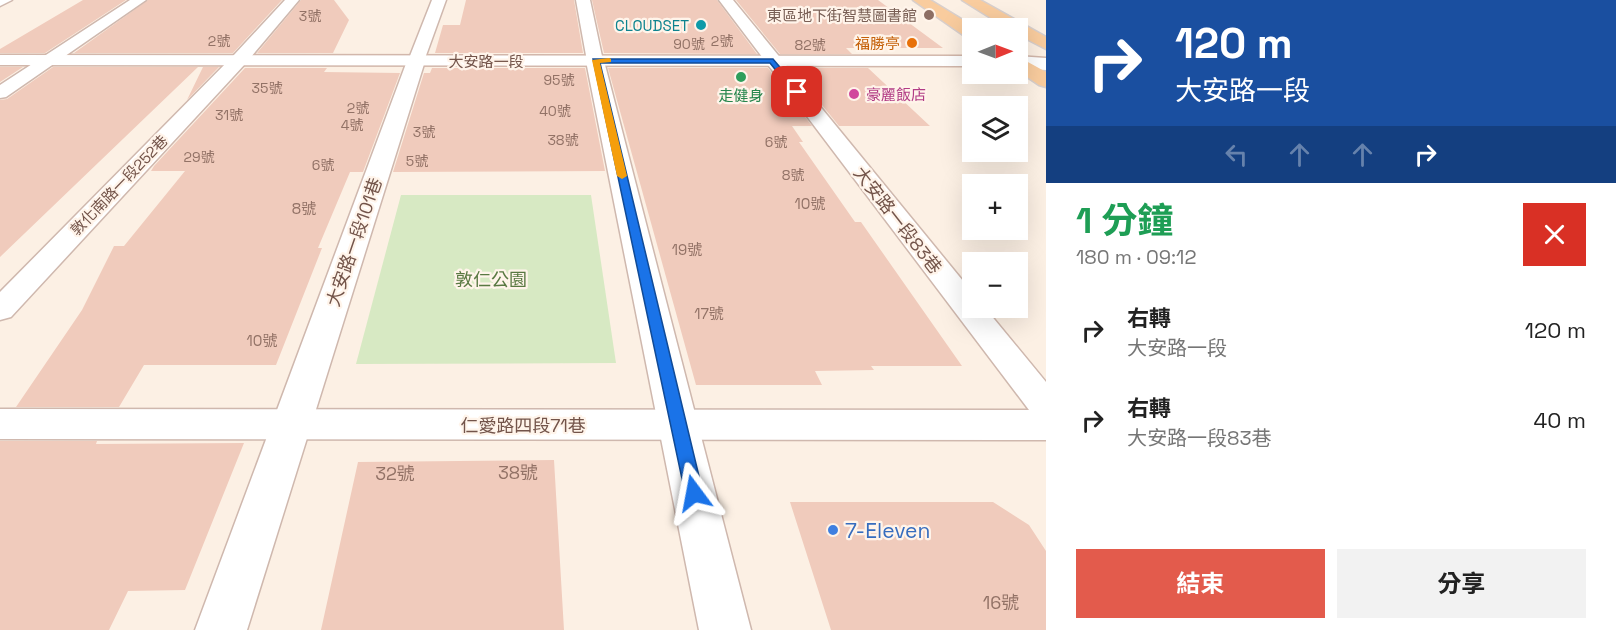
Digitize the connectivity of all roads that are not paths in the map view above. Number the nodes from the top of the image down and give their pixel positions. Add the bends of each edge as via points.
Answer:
1 (5, 0) edge
2 (139, 0) edge
3 (292, 0) edge
4 (439, 0) edge
5 (583, 0) edge
6 (726, 0) edge
7 (920, 0) edge
8 (969, 0) edge
9 (0, 2) edge
10 (962, 27) edge
11 (1046, 44) edge
12 (0, 60) edge
13 (50, 60) junction
14 (239, 60) junction
15 (596, 60) junction
16 (416, 61) junction
17 (773, 61) junction
18 (962, 61) edge
19 (1028, 63) edge
20 (1046, 64) edge
21 (1028, 69) edge
22 (1046, 81) edge
23 (0, 93) edge
24 (0, 310) edge
25 (1046, 407) edge
26 (0, 424) edge
27 (292, 424) junction
28 (678, 425) junction
29 (1046, 425) edge
30 (221, 630) edge
31 (725, 630) edge

1 - 9 lane
2 - 13 lane
3 - 14 lane, 敦化南路一段252巷
4 - 16 lane
5 - 15 lane
6 - 17 lane, 大安路一段83巷
7 - 10 main road
8 - 11 main road
12 - 13 street, 大安路一段
13 - 14 street, 大安路一段
13 - 23 lane
14 - 16 street, 大安路一段
14 - 24 lane, 敦化南路一段252巷
15 - 16 street, 大安路一段
15 - 17 street, 大安路一段
15 - 28 street
16 - 27 street, 大安路一段101巷
17 - 18 street, 大安路一段
17 - 25 lane, 大安路一段83巷
19 - 20 street
21 - 22 main road
26 - 27 lane, 仁愛路四段71巷
27 - 28 lane, 仁愛路四段71巷
27 - 30 street, 大安路一段101巷
28 - 29 lane, 仁愛路四段71巷
28 - 31 street

